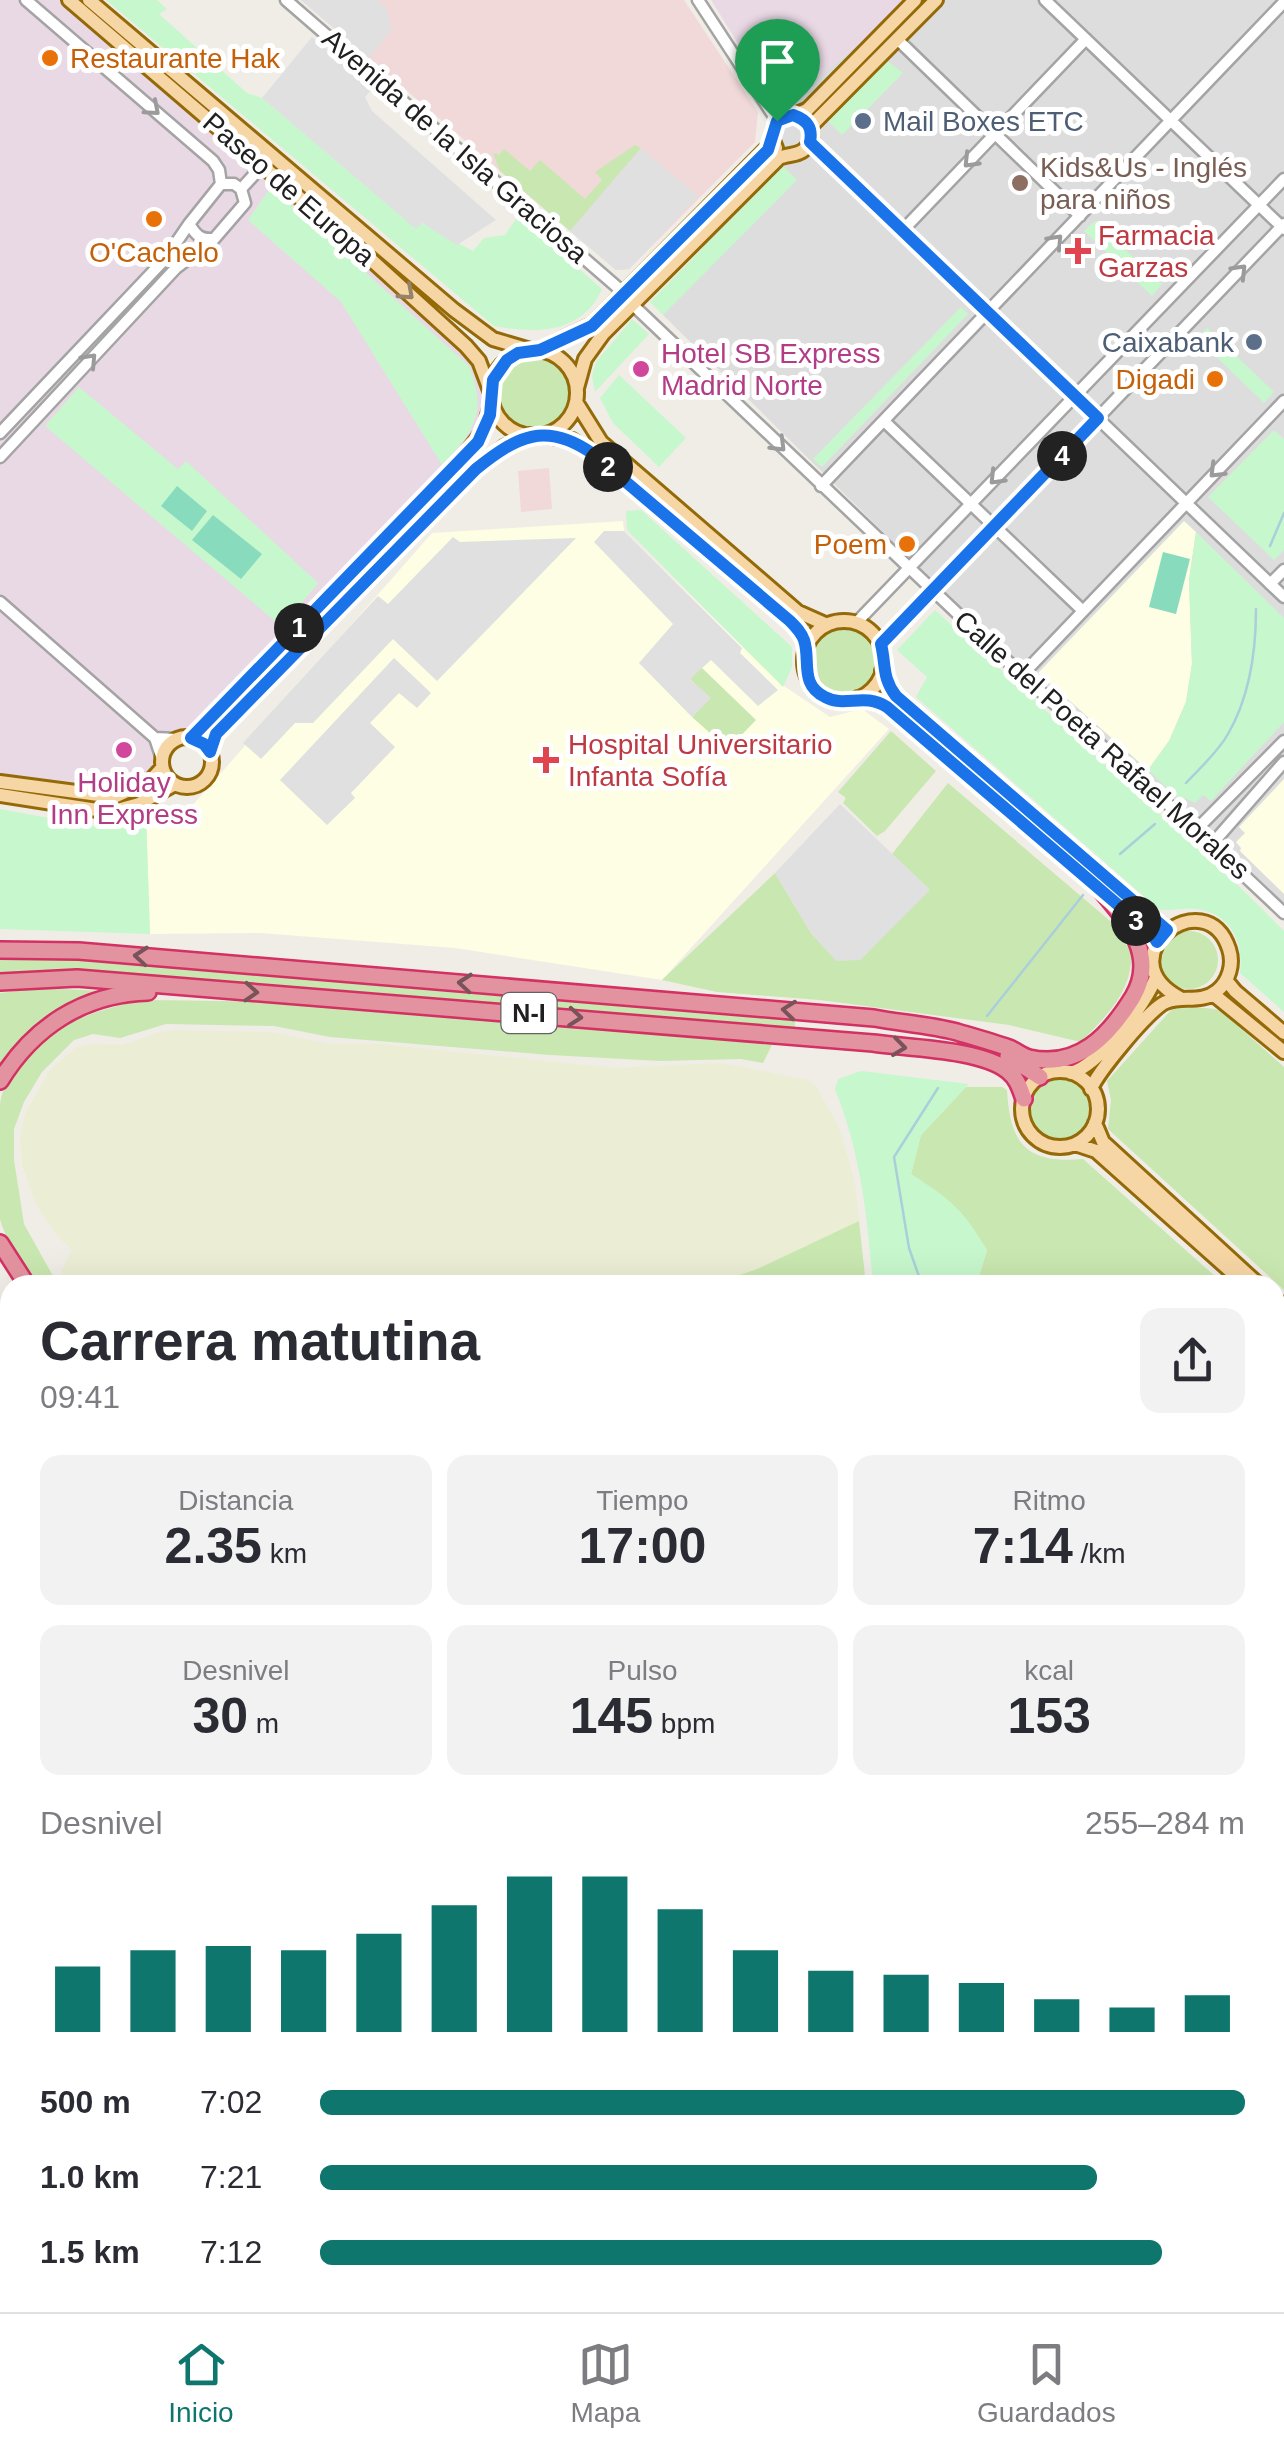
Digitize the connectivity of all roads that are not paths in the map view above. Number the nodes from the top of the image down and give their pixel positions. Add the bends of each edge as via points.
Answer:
1 (26, 0) edge
2 (69, 0) edge
3 (89, 0) edge
4 (286, 0) edge
5 (698, 0) edge
6 (915, 0) edge
7 (936, 0) edge
8 (1046, 0) edge
9 (1284, 2) edge
10 (898, 39) junction
11 (1086, 40) junction
12 (793, 115) junction
13 (777, 121) junction
14 (1169, 122) junction
15 (810, 127) junction
16 (996, 133) junction
17 (773, 142) junction
18 (810, 142) junction
19 (787, 154) junction
20 (262, 166) junction
21 (1284, 180) edge
22 (221, 184) junction
23 (241, 189) junction
24 (1258, 206) junction
25 (1080, 216) junction
26 (189, 224) junction
27 (1283, 226) edge
28 (904, 230) junction
29 (214, 239) junction
30 (624, 293) junction
31 (634, 305) junction
32 (989, 312) junction
33 (535, 350) junction
34 (44, 390) junction
35 (577, 395) junction
36 (1076, 396) junction
37 (492, 397) junction
38 (53, 400) junction
39 (1284, 401) edge
40 (1098, 418) junction
41 (884, 422) junction
42 (0, 433) edge
43 (535, 435) junction
44 (0, 457) edge
45 (821, 486) junction
46 (1186, 502) junction
47 (971, 504) junction
48 (994, 526) junction
49 (909, 568) junction
50 (1284, 570) edge
51 (1270, 584) junction
52 (933, 590) junction
53 (1284, 597) edge
54 (0, 602) edge
55 (1082, 610) junction
56 (857, 622) junction
57 (825, 624) junction
58 (881, 644) junction
59 (806, 646) junction
60 (882, 672) junction
61 (1022, 675) junction
62 (858, 698) junction
63 (155, 738) junction
64 (184, 738) junction
65 (1284, 741) edge
66 (210, 752) junction
67 (1284, 762) edge
68 (162, 764) junction
69 (0, 782) edge
70 (175, 784) junction
71 (0, 795) edge
72 (1196, 830) junction
73 (1212, 844) junction
74 (1100, 889) junction
75 (1284, 913) edge
76 (1167, 930) junction
77 (1157, 942) junction
78 (8, 949) edge
79 (1156, 978) junction
80 (1226, 980) junction
81 (7, 981) edge
82 (189, 987) junction
83 (1213, 994) junction
84 (1180, 998) junction
85 (1284, 1033) edge
86 (988, 1042) junction
87 (1284, 1052) edge
88 (1072, 1074) junction
89 (1040, 1077) junction
90 (0, 1081) edge
91 (1091, 1088) junction
92 (1024, 1099) junction
93 (1095, 1124) junction
94 (1075, 1144) junction
95 (0, 1243) edge
96 (21, 1275) edge
97 (1235, 1275) edge
98 (1249, 1275) edge

1 -> 22 street via 214,161
2 - 20 main road, Paseo de Europa
3 - 33 main road, Paseo de Europa via 454,310 493,338
4 - 30 street, Avenida de la Isla Graciosa
5 - 13 street
6 - 12 main road via 808,110
7 - 10 main road
8 - 11 street
9 - 14 street
10 - 15 main road
10 - 16 street
11 - 14 street
11 - 16 street
12 - 13 main road
12 - 15 main road
13 - 17 main road
14 - 24 street
14 - 25 street
15 - 18 main road
16 - 25 street
16 -> 28 street
17 - 19 main road
17 - 30 main road
18 - 19 main road via 798,154
18 - 28 street
19 - 31 main road
20 - 23 street
20 -> 37 main road, Paseo de Europa via 466,346 480,361
21 - 24 street
22 - 23 street
22 - 26 street
23 - 29 street via 245,203
24 - 27 street
24 - 36 street
32 -> 25 street
26 - 29 street via 198,236
26 - 34 street via 166,258
40 -> 27 street
28 - 32 street
38 -> 29 street via 176,268
30 - 33 main road via 592,326
31 - 35 main road via 585,359
31 -> 45 street, Calle del Poeta Rafael Morales
32 - 36 street
32 - 41 street
33 - 35 main road via 565,362
33 - 37 main road via 507,360 493,380
34 - 38 street
34 - 42 street
35 - 43 main road via 563,424
35 - 57 main road via 602,442 798,612
36 - 40 street
36 -> 47 street
37 - 43 main road via 505,424
37 - 64 main road via 484,430 453,471
38 - 44 street
39 -> 46 street
40 - 46 street
40 - 48 street
41 - 45 street
41 - 47 street
43 - 59 main road via 572,440 593,454 790,621
43 - 66 main road via 504,447 476,469 216,734
45 - 49 street, Calle del Poeta Rafael Morales
46 - 51 street
46 - 55 street
47 - 48 street
47 - 49 street
48 - 52 street
48 - 55 street
49 - 52 street, Calle del Poeta Rafael Morales
49 - 56 street
50 - 51 street
51 - 53 street
52 - 58 street
52 - 61 street, Calle del Poeta Rafael Morales
54 - 63 street
55 - 61 street
56 - 57 main road
56 - 58 main road
57 - 59 main road
58 - 60 main road
59 - 62 main road via 814,688 827,699
60 - 62 main road
60 - 76 main road via 896,696
61 - 72 street, Calle del Poeta Rafael Morales
62 - 74 main road via 887,707
63 - 64 street
63 - 68 street
64 - 66 main road
64 - 68 main road via 166,748
65 - 72 street
66 - 70 main road via 203,781
67 - 73 street
68 - 69 main road via 151,780 114,797
68 - 70 main road
70 - 71 main road via 110,812
72 - 73 street, Calle del Poeta Rafael Morales
73 - 75 street, Calle del Poeta Rafael Morales
74 - 77 main road
74 - 86 highway via 1137,936 1142,964 1122,1016 1082,1054 1050,1061
76 - 77 main road
76 - 80 main road via 1202,922 1222,934 1231,956
77 - 79 main road
86 -> 78 highway, N-I via 874,1018 731,1004
79 - 84 main road
79 - 88 main road via 1149,996 1090,1064
80 - 83 main road
80 - 85 main road
81 - 82 highway, N-I via 77,978
82 - 90 highway via 106,997 64,1014 27,1043
82 -> 92 highway, N-I via 728,1029 952,1054 1001,1065
83 - 84 main road
83 - 87 main road
84 - 91 main road via 1160,1004
86 - 89 highway, N-I
88 - 89 main road
88 - 91 main road
89 - 92 main road
91 - 93 main road
92 - 94 main road, N-I via 1024,1123 1040,1142
93 - 94 main road
93 - 98 main road via 1104,1143
94 - 97 main road, N-I via 1096,1151
95 - 96 highway

